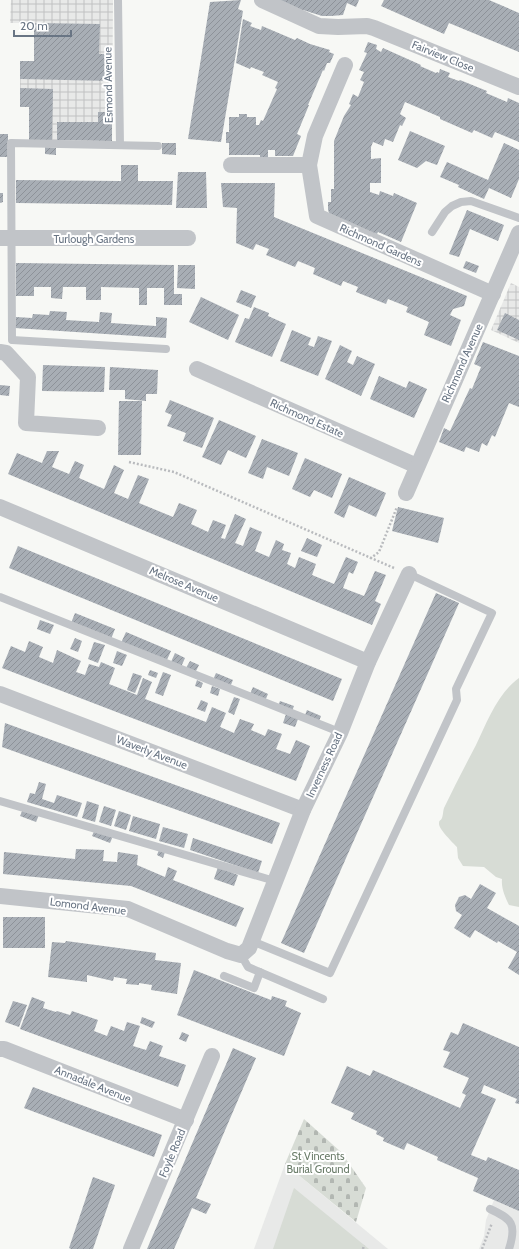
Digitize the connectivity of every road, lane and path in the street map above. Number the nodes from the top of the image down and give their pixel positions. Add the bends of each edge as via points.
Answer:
1 (118, 0) edge
2 (262, 0) edge
3 (344, 65) dead end
4 (519, 87) edge
5 (120, 145) junction
6 (158, 146) dead end
7 (231, 165) dead end
8 (309, 165) junction
9 (519, 218) edge
10 (432, 232) dead end
11 (519, 233) edge
12 (6, 238) edge
13 (188, 238) dead end
14 (493, 294) junction
15 (166, 348) dead end
16 (0, 352) edge
17 (197, 370) dead end
18 (98, 428) dead end
19 (129, 462) dead end
20 (417, 466) junction
21 (406, 493) joint
22 (0, 507) edge
23 (371, 558) junction
24 (409, 574) junction
25 (0, 598) edge
26 (368, 662) junction
27 (0, 694) edge
28 (340, 734) junction
29 (0, 801) edge
30 (303, 810) junction
31 (276, 883) junction
32 (0, 896) edge
33 (252, 941) junction
34 (241, 955) junction
35 (260, 972) junction
36 (224, 976) dead end
37 (323, 999) dead end
38 (0, 1049) edge
39 (212, 1056) dead end
40 (186, 1120) junction
41 (493, 1211) joint
42 (364, 1245) dead end
43 (131, 1249) edge
44 (362, 1249) edge
45 (482, 1249) edge
46 (509, 1249) edge

1 - 5 lane, Esmond Avenue
2 - 4 street, Fairview Close via 319,26 367,26
3 - 8 street, Richmond Gardens via 315,136
5 - 6 lane
5 - 12 lane via 11,143
7 - 8 street
8 - 14 street, Richmond Gardens via 317,216
9 - 10 lane via 471,202 461,202 445,212
11 - 14 street, Richmond Avenue
12 - 13 street, Turlough Gardens
12 - 15 lane via 12,340
14 - 20 street, Richmond Avenue
16 - 18 street via 6,353 28,377 26,423
17 - 20 street, Richmond Estate
19 - 23 path via 174,472
20 - 21 street, Richmond Avenue
21 - 23 path via 398,504 379,552
22 - 26 street, Melrose Avenue
23 - 24 path
24 - 26 street, Inverness Road
24 - 33 lane via 492,613 456,689 457,700 330,973
25 - 28 lane
26 - 28 street, Inverness Road
27 - 30 street, Waverly Avenue
28 - 30 street, Inverness Road
29 - 31 lane
30 - 31 street, Inverness Road
31 - 33 street, Inverness Road
32 - 34 street, Lomond Avenue via 128,909
33 - 34 street, Inverness Road
34 - 35 lane via 248,967
35 - 36 lane via 254,988
35 - 37 lane
38 - 40 street, Annadale Avenue via 4,1048
39 - 40 street, Foyle Road
40 - 43 street, Foyle Road
41 - 45 path
41 - 46 lane via 510,1221 513,1235
42 - 44 path

